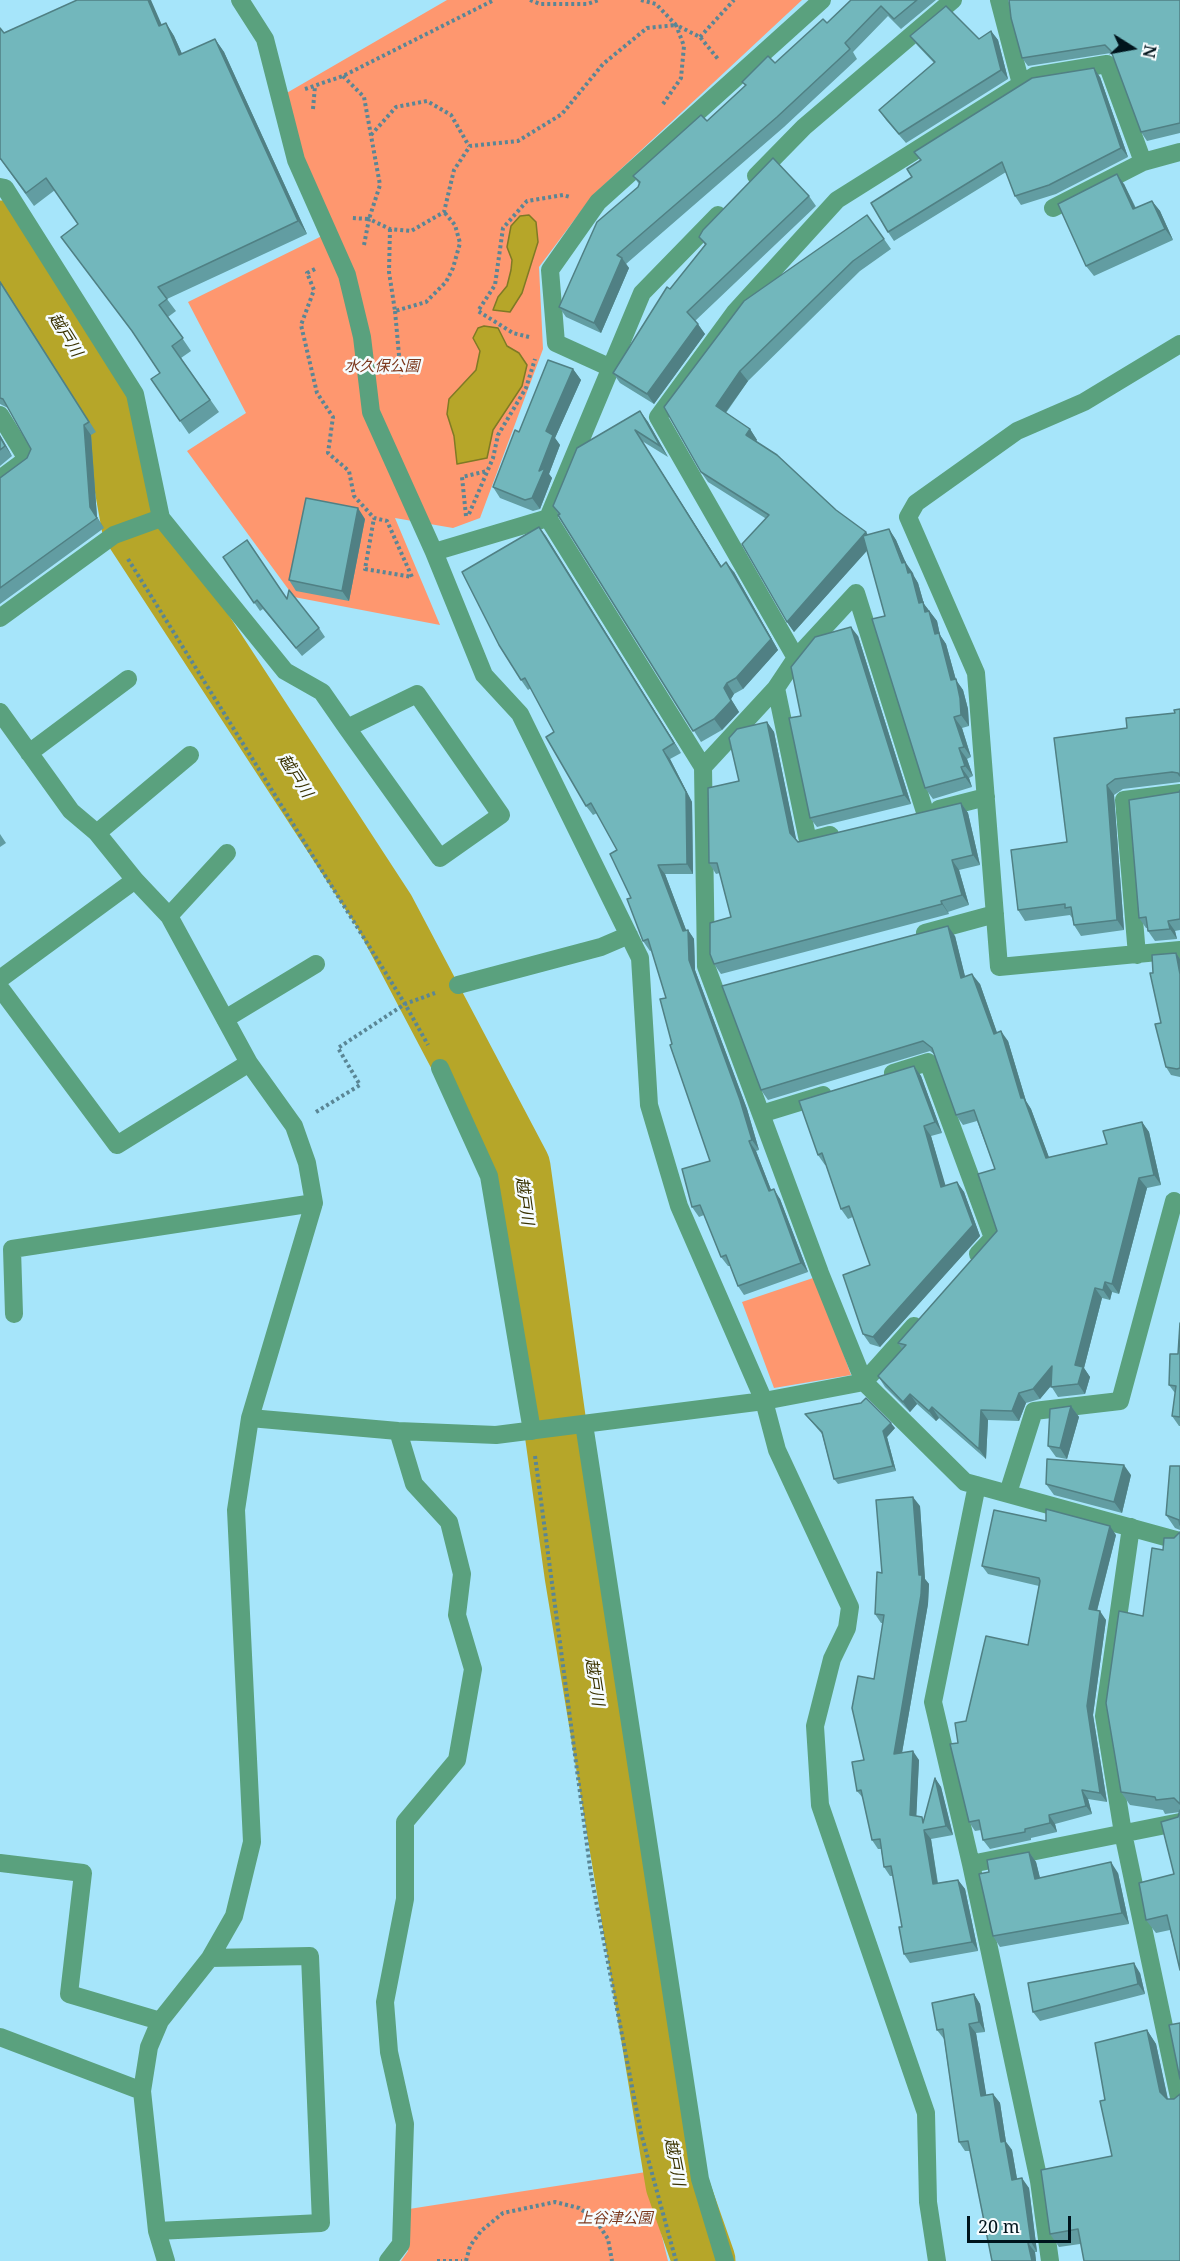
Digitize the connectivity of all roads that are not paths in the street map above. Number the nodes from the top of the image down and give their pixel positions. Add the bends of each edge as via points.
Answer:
1 (240, 0) edge
2 (822, 0) edge
3 (954, 0) edge
4 (999, 0) edge
5 (1021, 84) junction
6 (1180, 152) edge
7 (1143, 162) junction
8 (747, 185) edge
9 (0, 187) edge
10 (731, 202) edge
11 (1053, 208) dead end
12 (1180, 344) edge
13 (611, 368) junction
14 (0, 415) edge
15 (0, 479) edge
16 (548, 518) junction
17 (155, 520) junction
18 (434, 552) junction
19 (0, 618) edge
20 (796, 658) junction
21 (128, 680) dead end
22 (776, 688) junction
23 (0, 712) edge
24 (347, 728) junction
25 (29, 753) junction
26 (190, 755) dead end
27 (703, 767) junction
28 (1180, 794) edge
29 (986, 797) junction
30 (925, 812) junction
31 (904, 817) edge
32 (850, 830) edge
33 (97, 832) junction
34 (227, 853) dead end
35 (135, 880) junction
36 (995, 914) junction
37 (169, 916) junction
38 (629, 935) junction
39 (905, 938) edge
40 (1180, 950) edge
41 (1137, 955) junction
42 (316, 964) dead end
43 (0, 979) edge
44 (736, 982) edge
45 (458, 985) dead end
46 (0, 988) edge
47 (714, 988) junction
48 (225, 1018) junction
49 (249, 1063) junction
50 (440, 1068) road end
51 (872, 1080) edge
52 (839, 1090) edge
53 (761, 1114) junction
54 (1174, 1201) dead end
55 (314, 1203) junction
56 (970, 1263) edge
57 (14, 1314) dead end
58 (925, 1314) edge
59 (864, 1382) junction
60 (764, 1401) junction
61 (250, 1418) junction
62 (584, 1424) junction
63 (398, 1431) junction
64 (532, 1431) junction
65 (977, 1485) junction
66 (1008, 1494) junction
67 (1131, 1527) junction
68 (1180, 1541) edge
69 (1180, 1822) edge
70 (1123, 1833) junction
71 (0, 1863) edge
72 (971, 1864) junction
73 (210, 1958) junction
74 (160, 2021) junction
75 (0, 2037) edge
76 (142, 2091) junction
77 (1180, 2102) edge
78 (157, 2231) junction
79 (166, 2261) edge
80 (388, 2261) edge
81 (725, 2261) edge
82 (937, 2261) edge
83 (1050, 2261) edge

1 - 18 street via 265,39 296,160 347,274 362,338 371,412
2 - 13 street via 598,202 550,270 556,343
3 - 8 street via 804,127
4 - 5 street
5 - 7 street via 1034,76 1107,64
5 - 20 street via 837,200 735,312 658,417
6 - 7 street
7 - 11 street
9 - 17 street via 5,188 135,394
10 - 13 street via 642,293
12 - 29 street via 1084,402 1017,431 916,503 908,518 976,673
13 - 16 street
14 - 15 street via 27,459
16 - 18 street
16 - 27 street
17 - 19 street via 114,535
17 - 24 street via 285,671 322,692
18 - 38 street via 484,675 520,714
20 - 22 street
20 - 30 street via 856,593
21 - 25 street
22 - 27 street
22 - 32 street via 808,841
23 - 25 street
24 - 24 street via 417,694 501,815 440,858
25 - 33 street via 71,811
26 - 33 street
27 - 47 street via 706,966
28 - 41 street via 1124,800
29 - 30 street
29 - 36 street
30 - 31 street
33 - 35 street
34 - 37 street
35 - 37 street
35 - 43 street
36 - 39 street
36 - 41 street via 999,967
37 - 48 street
38 - 45 street via 601,947
38 - 60 street via 640,958 649,1105 679,1206
40 - 41 street
42 - 48 street
44 - 47 street
46 - 49 street via 117,1145
47 - 53 street
48 - 49 street
49 - 55 street via 294,1126 307,1163
50 - 64 street via 489,1176
51 - 56 street via 928,1062 993,1238
52 - 53 street
53 - 59 street
54 - 66 street via 1120,1401 1034,1411
55 - 57 street via 12,1249
55 - 61 street
58 - 59 street
59 - 60 street
59 - 65 street via 965,1482
60 - 62 street
60 - 82 street via 777,1450 850,1607 847,1628 832,1659 815,1726 820,1805 926,2113 928,2202
61 - 63 street
61 - 73 street via 236,1510 252,1842 234,1916
62 - 64 street
62 - 81 street via 700,2179
63 - 64 street via 496,1435
63 - 80 street via 414,1484 449,1522 462,1574 457,1615 473,1669 457,1760 405,1822 405,1899 386,2002 389,2052 405,2124 401,2244
65 - 66 street
65 - 72 street via 933,1702
66 - 67 street
67 - 68 street
67 - 70 street via 1104,1716
69 - 70 street
70 - 72 street
70 - 77 street
71 - 74 street via 83,1872 69,1994
72 - 83 street via 1040,2181
73 - 74 street
73 - 78 street via 310,1956 321,2223
74 - 76 street via 149,2047
75 - 76 street
76 - 78 street
78 - 79 street

